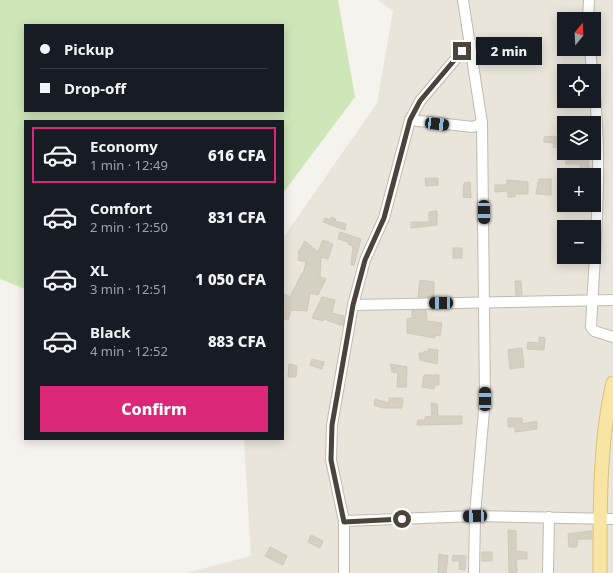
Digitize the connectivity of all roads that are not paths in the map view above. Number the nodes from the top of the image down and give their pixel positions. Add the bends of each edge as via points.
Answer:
1 (463, 0) edge
2 (589, 0) edge
3 (588, 12) edge
4 (470, 42) junction
5 (596, 108) edge
6 (410, 120) junction
7 (482, 123) junction
8 (613, 300) edge
9 (592, 301) junction
10 (485, 302) junction
11 (353, 305) junction
12 (613, 337) edge
13 (613, 383) edge
14 (475, 516) junction
15 (549, 517) junction
16 (607, 518) edge
17 (344, 522) junction
18 (344, 573) edge
19 (474, 573) edge
20 (548, 573) edge
21 (600, 573) edge

1 - 4 street
2 - 3 street
4 - 6 street via 420,101
4 - 7 street
5 - 9 street via 598,202
6 - 7 street via 474,127
6 - 11 street via 384,218 365,260
7 - 10 street
8 - 9 street
9 - 10 street
9 - 12 street via 591,330
10 - 11 street
10 - 14 street via 485,399
11 - 17 street via 332,425 331,460
13 - 16 main road via 607,408
14 - 15 street
14 - 17 street
14 - 19 street
15 - 16 street
15 - 20 street
16 - 21 main road
17 - 18 street

